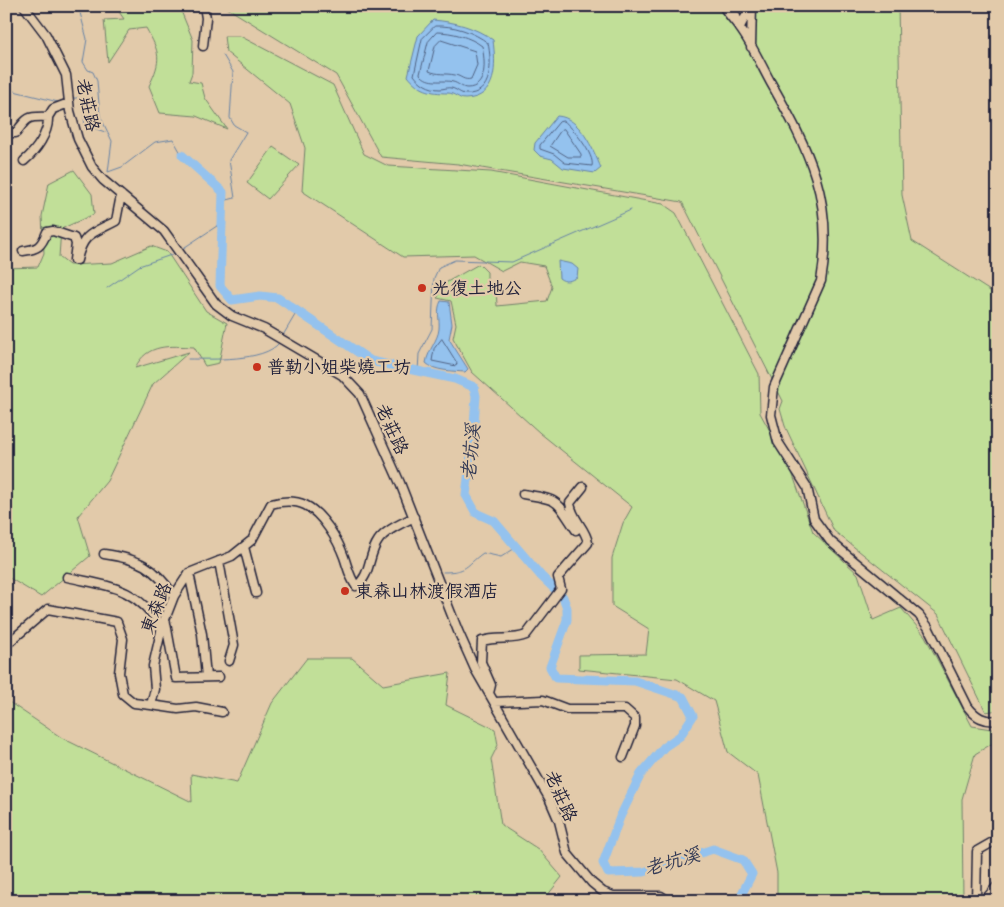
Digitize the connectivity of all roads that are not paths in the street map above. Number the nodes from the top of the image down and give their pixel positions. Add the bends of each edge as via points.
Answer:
1 (24, 6) edge
2 (204, 6) edge
3 (723, 6) edge
4 (732, 6) edge
5 (752, 6) edge
6 (740, 27) junction
7 (203, 46) dead end
8 (751, 47) junction
9 (69, 100) junction
10 (48, 117) junction
11 (6, 129) edge
12 (24, 161) dead end
13 (122, 196) junction
14 (22, 251) dead end
15 (583, 487) dead end
16 (523, 494) dead end
17 (414, 517) junction
18 (244, 547) junction
19 (584, 547) junction
20 (104, 554) dead end
21 (219, 561) junction
22 (189, 573) junction
23 (67, 576) dead end
24 (256, 593) dead end
25 (174, 596) junction
26 (165, 618) junction
27 (162, 627) junction
28 (6, 645) edge
29 (229, 661) dead end
30 (206, 677) junction
31 (219, 677) dead end
32 (490, 693) junction
33 (495, 702) junction
34 (151, 705) junction
35 (222, 712) dead end
36 (998, 720) edge
37 (623, 757) dead end
38 (998, 838) edge
39 (998, 885) edge
40 (668, 901) edge
41 (976, 901) edge
42 (984, 901) edge

1 - 9 street, 老莊路 via 60,61 66,75
2 - 7 street
3 - 6 street
4 - 6 street
5 - 6 street
5 - 8 street
6 - 8 street
8 - 36 street via 798,130 819,184 824,225 821,280 771,400 778,442 807,487 810,507 821,532 920,615 968,707 982,719
9 - 10 street via 53,109
9 - 13 street, 老莊路 via 84,154 103,180
10 - 11 street via 26,118 16,133
10 - 12 street via 47,128 38,147
13 - 14 street via 116,221 84,240 77,260 74,260 74,238 53,231 47,232 38,249
13 - 17 street, 老莊路 via 164,232 216,304 232,316 281,339 342,375 360,394
15 - 19 street via 570,502 574,519 588,540
16 - 19 street via 546,498 561,505
17 - 18 street, 東森路 via 378,540 366,574 356,586 348,573 344,556 323,520 305,505 271,504 259,530
17 - 32 street, 老莊路 via 458,631
18 - 21 street, 東森路
18 - 24 street
19 - 32 street via 558,577 561,589 526,635 482,642 481,662 491,685
20 - 25 street via 130,557 148,566 162,578
21 - 22 street, 東森路
21 - 29 street via 234,645
22 - 25 street, 東森路
22 - 30 street via 202,634
23 - 27 street via 117,588 136,597
25 - 26 street, 東森路
26 - 27 street, 東森路
26 - 30 street via 176,678
27 - 34 street, 東森路 via 153,666 155,689
28 - 34 street, 東森路 via 48,609 117,622 123,640 119,673 123,694 134,703
30 - 31 street
32 - 33 street, 老莊路
33 - 37 street via 542,700 567,709 625,709 635,718 635,726
33 - 40 street, 老莊路 via 556,812 567,853 592,883 613,896 660,896
34 - 35 street
38 - 41 street via 977,851
39 - 42 street

